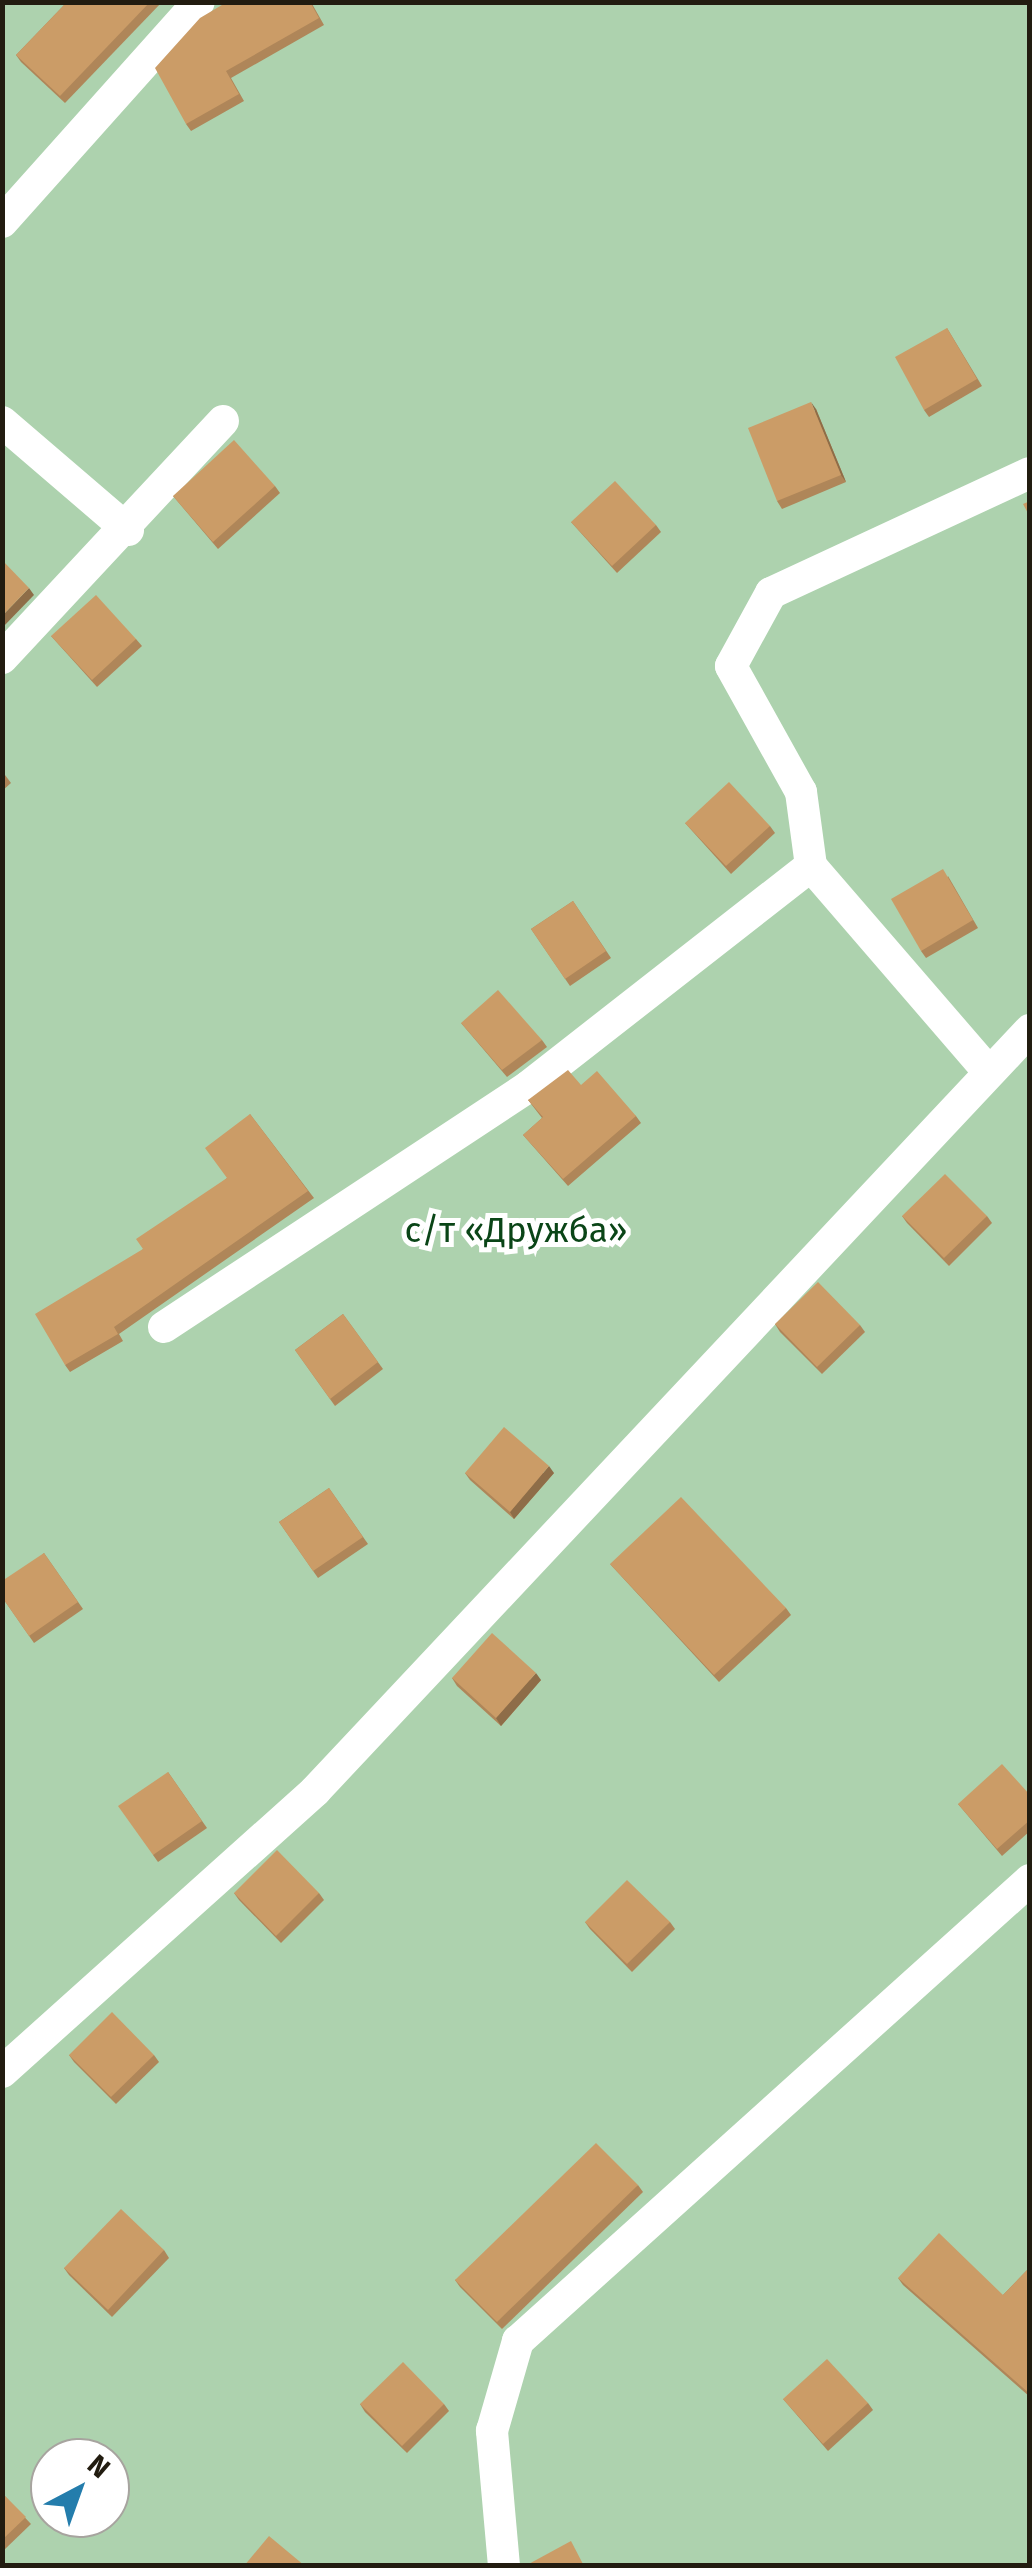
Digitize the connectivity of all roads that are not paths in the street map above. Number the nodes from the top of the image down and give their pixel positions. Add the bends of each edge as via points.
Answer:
1 (199, 2) edge
2 (2, 222) edge
3 (223, 421) dead end
4 (2, 422) edge
5 (1030, 472) edge
6 (128, 530) junction
7 (2, 658) edge
8 (811, 866) junction
9 (1030, 1030) edge
10 (988, 1071) junction
11 (164, 1327) dead end
12 (1030, 1880) edge
13 (2, 2072) edge
14 (504, 2566) edge

1 - 2 lane
3 - 6 lane
4 - 6 lane
5 - 8 lane via 772,592 731,666 801,792
6 - 7 lane
8 - 10 lane
8 - 11 lane via 530,1086
9 - 10 lane
10 - 13 lane via 315,1792
12 - 14 lane via 518,2341 492,2431

